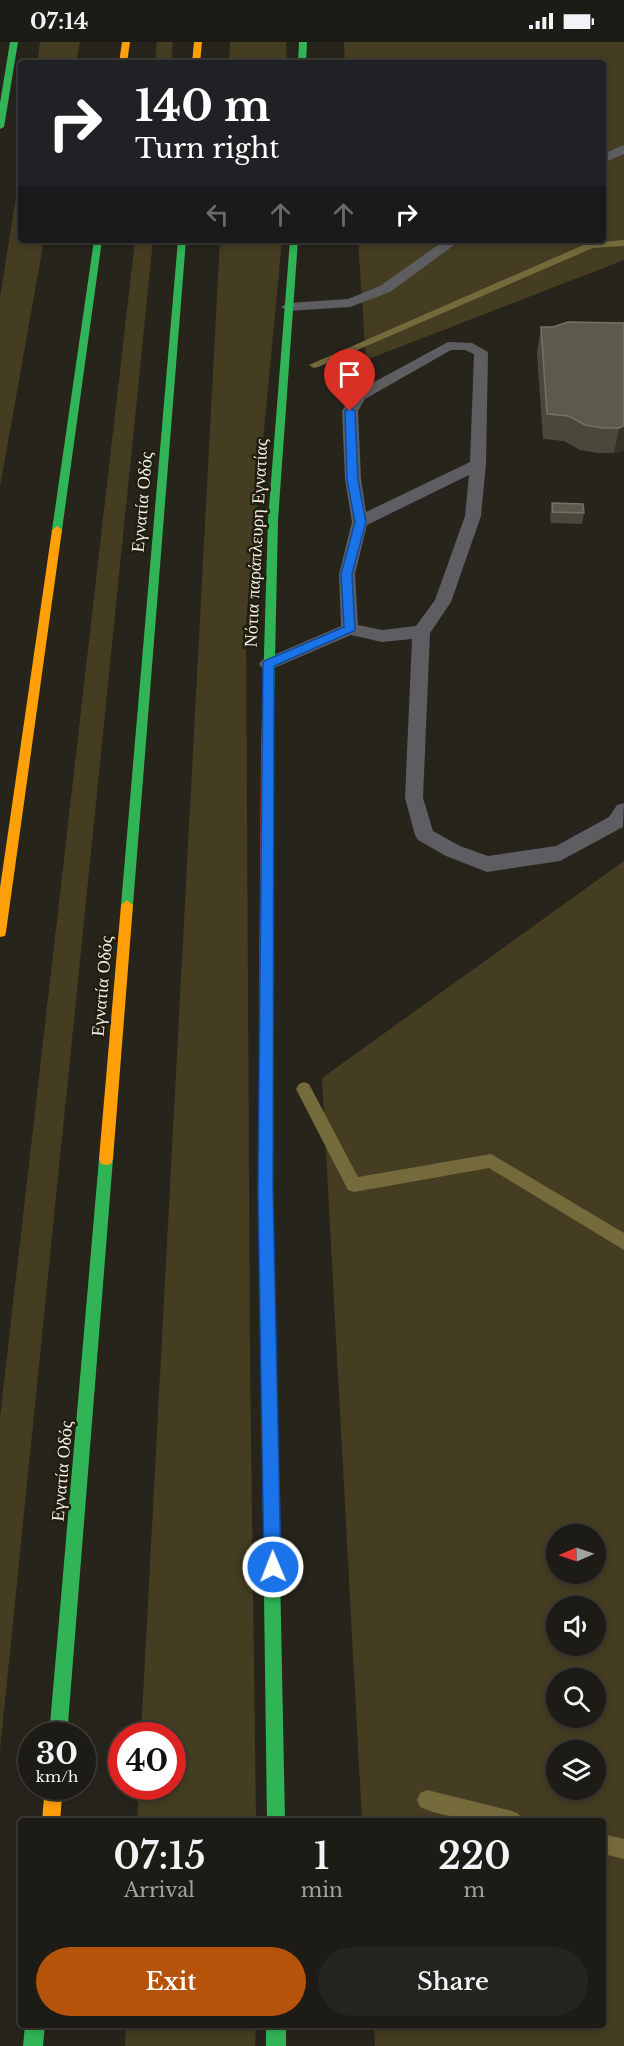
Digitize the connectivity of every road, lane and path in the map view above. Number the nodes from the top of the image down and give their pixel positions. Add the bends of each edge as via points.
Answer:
1 (14, 42) edge
2 (126, 42) edge
3 (198, 42) edge
4 (303, 42) edge
5 (123, 60) edge
6 (196, 60) edge
7 (302, 60) edge
8 (0, 127) edge
9 (624, 149) edge
10 (606, 158) edge
11 (98, 243) edge
12 (182, 243) edge
13 (294, 243) edge
14 (450, 243) edge
15 (288, 307) junction
16 (478, 464) junction
17 (360, 522) junction
18 (350, 629) junction
19 (421, 633) junction
20 (268, 664) junction
21 (624, 810) edge
22 (0, 932) edge
23 (59, 1722) edge
24 (53, 1800) edge
25 (51, 1818) edge
26 (276, 1818) edge
27 (34, 2028) edge
28 (276, 2028) edge
29 (33, 2046) edge
30 (276, 2046) edge

1 - 8 main road
2 - 5 main road
3 - 6 main road
4 - 7 main road
9 - 10 lane
11 - 22 main road
12 - 23 main road, Εγνατία Οδός
13 - 15 main road, Νότια παράπλευρη Εγνατίας
14 - 15 lane via 385,289 350,303
15 - 20 main road, Νότια παράπλευρη Εγνατίας via 273,520
16 - 17 lane
16 - 17 lane via 482,352 467,346 448,346 359,396 350,411 352,480
16 - 19 lane via 473,516 443,603
17 - 18 lane via 347,574
18 - 19 lane via 382,636
18 - 20 lane
19 - 21 lane via 414,798 425,835 487,864 560,853 616,822
20 - 26 main road, Νότια παράπλευρη Εγνατίας via 266,1192
24 - 25 main road
27 - 29 main road
28 - 30 main road

